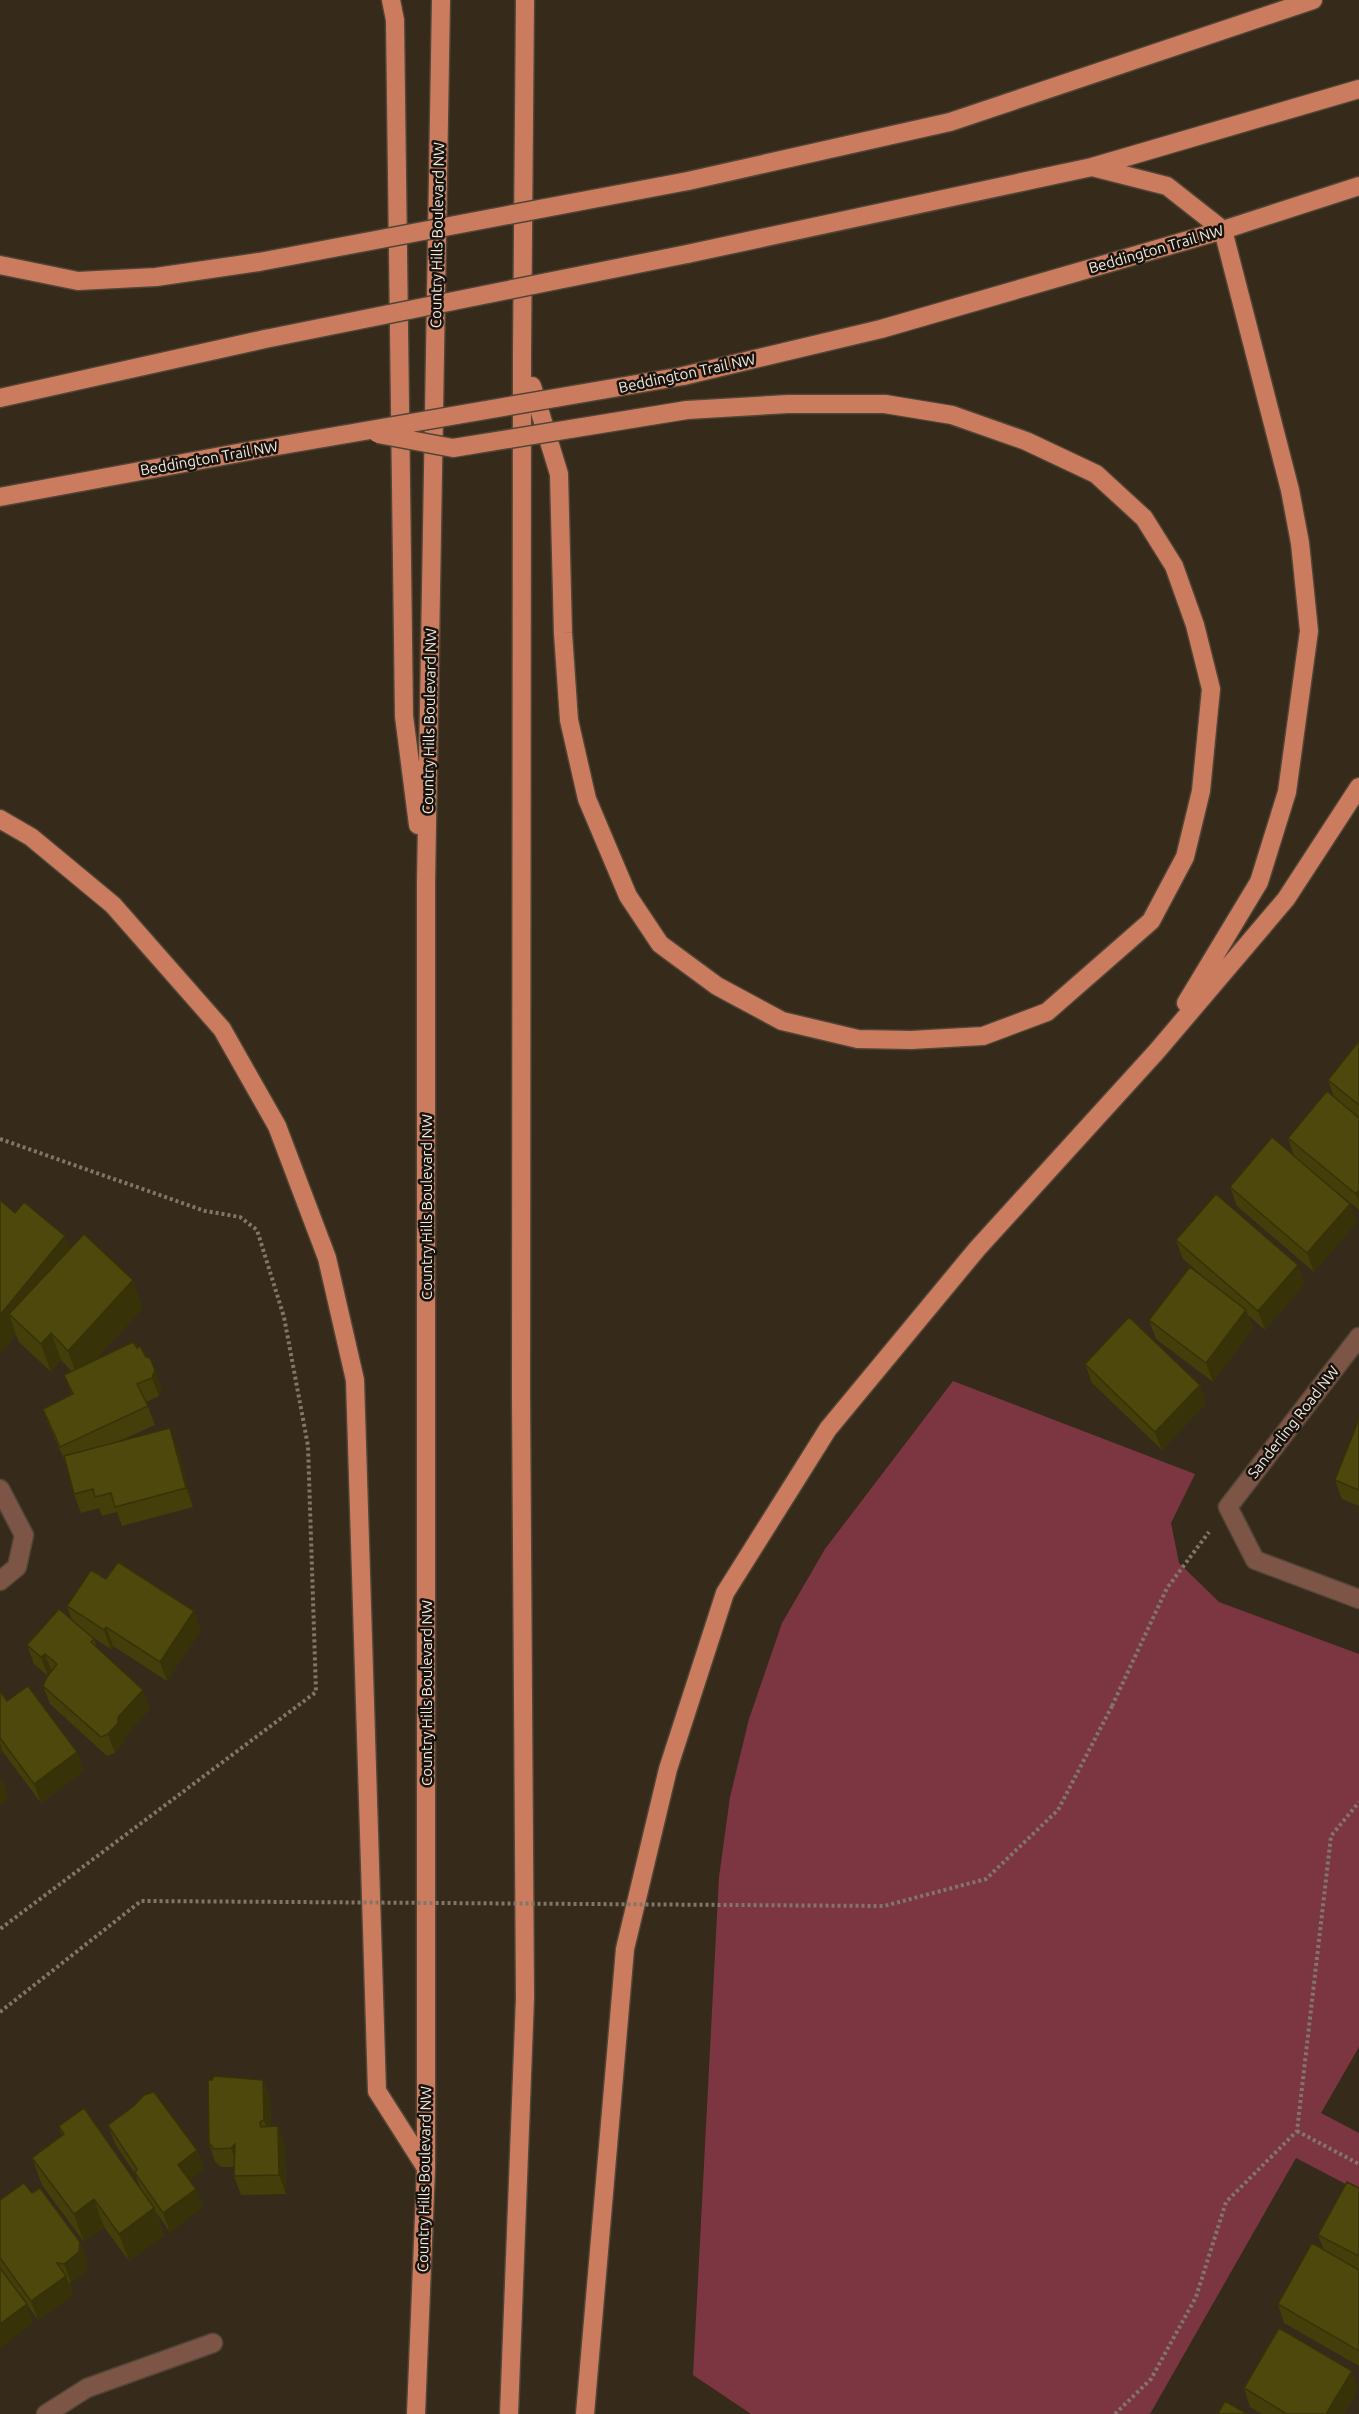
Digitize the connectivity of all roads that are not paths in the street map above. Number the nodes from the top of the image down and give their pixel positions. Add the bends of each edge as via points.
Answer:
1 (391, 0) edge
2 (441, 0) edge
3 (525, 0) edge
4 (1313, 0) edge
5 (1359, 89) edge
6 (1092, 167) junction
7 (1359, 186) edge
8 (1223, 230) junction
9 (0, 265) edge
10 (522, 353) junction
11 (0, 398) edge
12 (364, 432) junction
13 (0, 496) edge
14 (1359, 787) edge
15 (0, 819) edge
16 (426, 884) junction
17 (1157, 1051) junction
18 (1359, 1337) edge
19 (0, 1489) edge
20 (0, 1581) edge
21 (1359, 1599) edge
22 (426, 2168) junction
23 (213, 2343) dead end
24 (46, 2414) edge
25 (416, 2414) edge
26 (508, 2414) edge
27 (585, 2414) edge

1 - 16 main road via 395,20 404,716
2 - 16 main road, Country Hills Boulevard NW
3 - 10 main road
4 - 9 main road, bridge via 950,122 688,181 259,262 156,277 78,281
5 - 6 main road
6 - 8 main road via 1167,186
6 - 11 main road, bridge
7 - 8 main road, Beddington Trail NW
8 - 12 main road, Beddington Trail NW, bridge via 881,329 682,376
8 - 17 main road via 1290,490 1309,632 1287,792 1259,882
10 - 12 main road, bridge via 559,474 568,720 586,799 628,896 660,944 717,986 782,1021 858,1039 911,1040 983,1036 1047,1012 1151,921 1185,857 1201,790 1210,689 1195,625 1174,566 1144,518 1096,474 1026,441 952,415 885,404 687,410 453,448
10 - 26 main road via 525,1998
12 - 13 main road, Beddington Trail NW, bridge
14 - 17 main road via 1286,899
15 - 22 main road via 31,837 113,905 222,1029 277,1126 327,1258 355,1380 377,2091
16 - 22 main road, Country Hills Boulevard NW
17 - 27 main road via 977,1249 828,1429 725,1593 668,1769 625,1949
18 - 21 street, Sanderling Road NW via 1228,1508 1255,1560
19 - 20 street via 24,1535 17,1567
22 - 25 main road, Country Hills Boulevard NW
23 - 24 street via 87,2388

